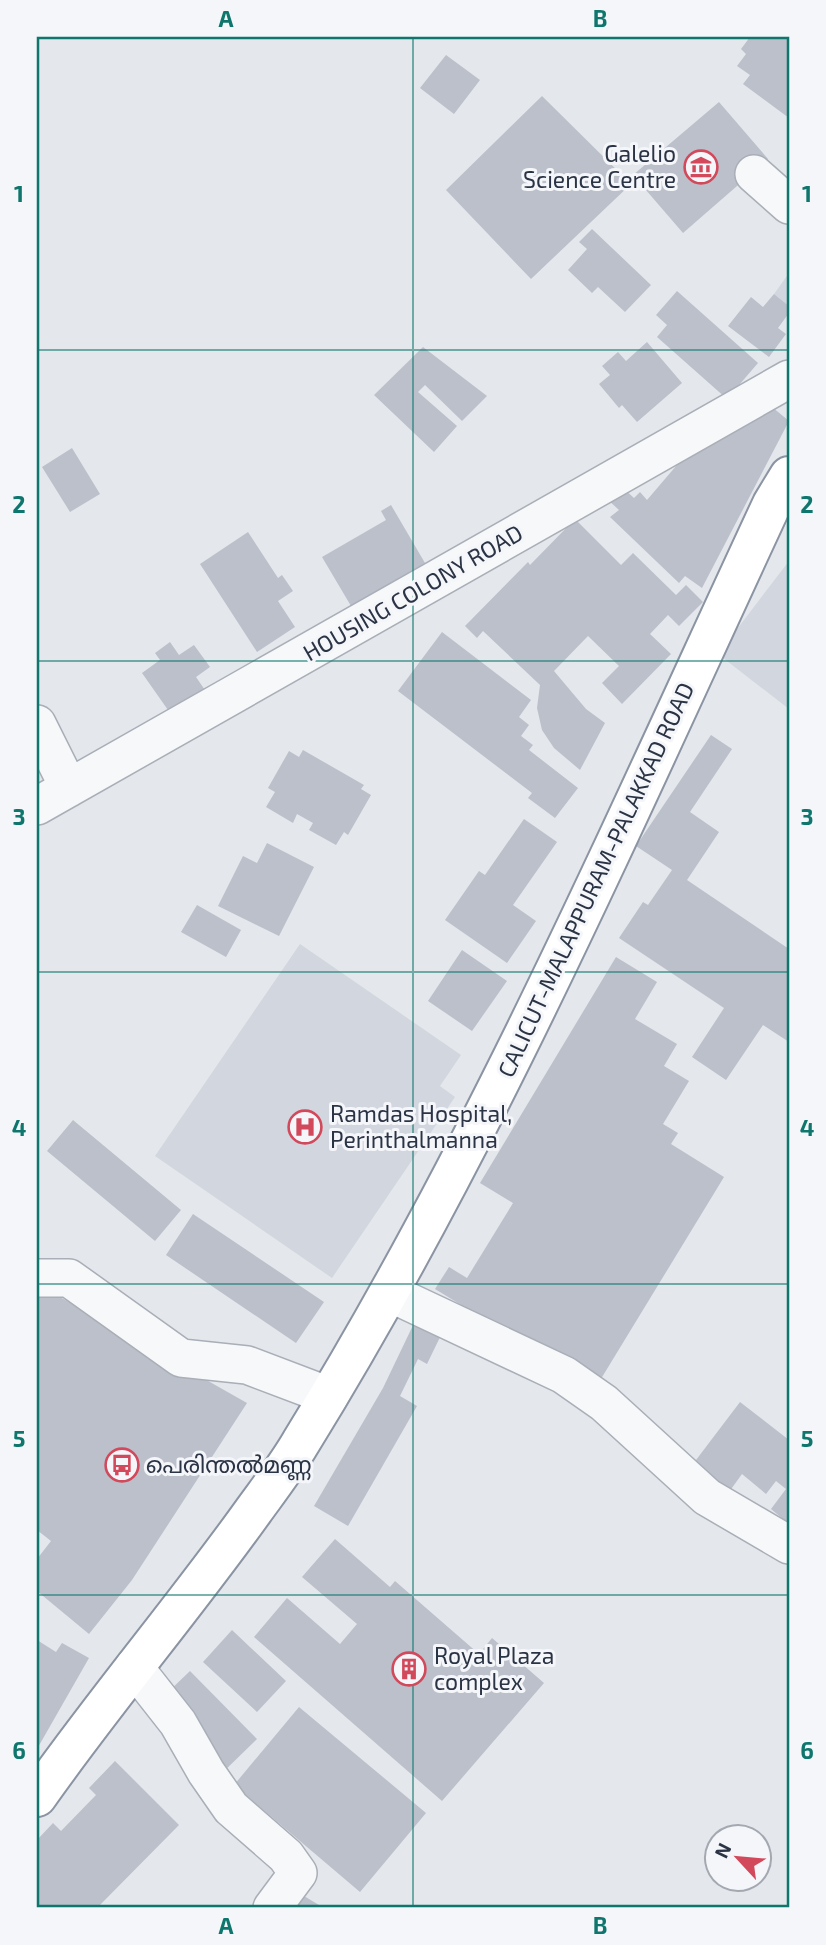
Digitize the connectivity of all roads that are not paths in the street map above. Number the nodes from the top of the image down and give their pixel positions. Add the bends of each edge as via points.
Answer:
1 (754, 174) dead end
2 (789, 205) edge
3 (789, 379) edge
4 (789, 476) edge
5 (37, 724) edge
6 (69, 788) junction
7 (37, 807) edge
8 (37, 1278) edge
9 (390, 1293) junction
10 (329, 1396) junction
11 (789, 1545) edge
12 (134, 1667) junction
13 (37, 1797) edge
14 (272, 1908) edge

1 - 2 street
3 - 6 street, HOUSING COLONY ROAD
4 - 9 highway, CALICUT-MALAPPURAM-PALAKKAD ROAD via 525,1035
5 - 6 street
6 - 7 street, HOUSING COLONY ROAD
8 - 10 street via 69,1278 181,1358 247,1365
9 - 10 highway, CALICUT-MALAPPURAM-PALAKKAD ROAD
9 - 11 street via 564,1375 604,1403 707,1497
10 - 12 highway, CALICUT-MALAPPURAM-PALAKKAD ROAD via 209,1573
12 - 13 highway, CALICUT-MALAPPURAM-PALAKKAD ROAD
12 - 14 street via 178,1723 231,1808 286,1856 298,1873

